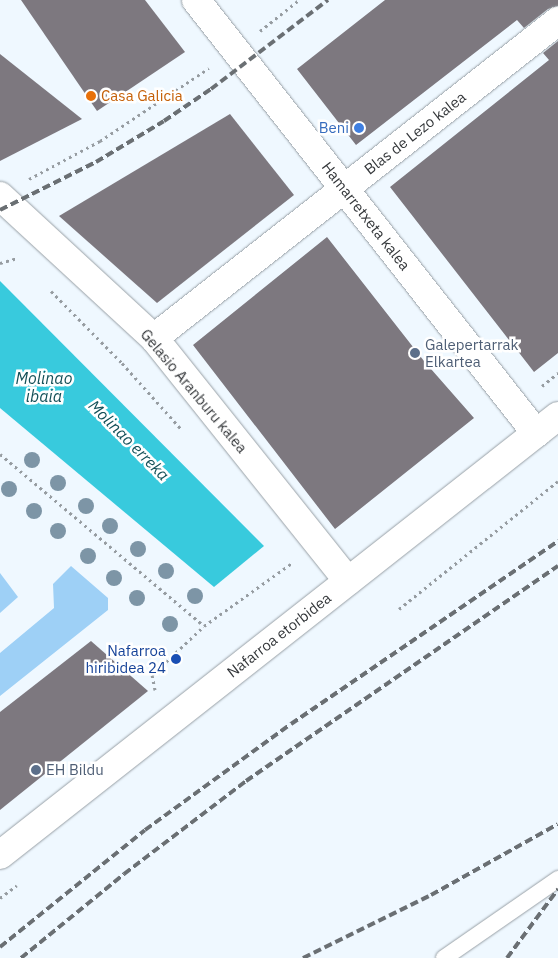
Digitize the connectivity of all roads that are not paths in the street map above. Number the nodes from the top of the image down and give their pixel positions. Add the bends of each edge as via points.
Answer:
1 (196, 0) edge
2 (558, 21) edge
3 (344, 188) junction
4 (0, 196) edge
5 (154, 338) junction
6 (558, 416) edge
7 (536, 433) junction
8 (348, 581) junction
9 (0, 855) edge
10 (558, 879) edge
11 (444, 958) edge

1 - 3 street, Hamarretxeta kalea
2 - 3 street, Blas de Lezo kalea
3 - 5 street, Blas de Lezo kalea
3 - 7 street, Hamarretxeta kalea
4 - 5 street, Gelasio Aranburu kalea
5 - 8 street, Gelasio Aranburu kalea
6 - 7 street, Nafarroa etorbidea
7 - 8 street, Nafarroa etorbidea
8 - 9 street, Nafarroa etorbidea
10 - 11 lane

